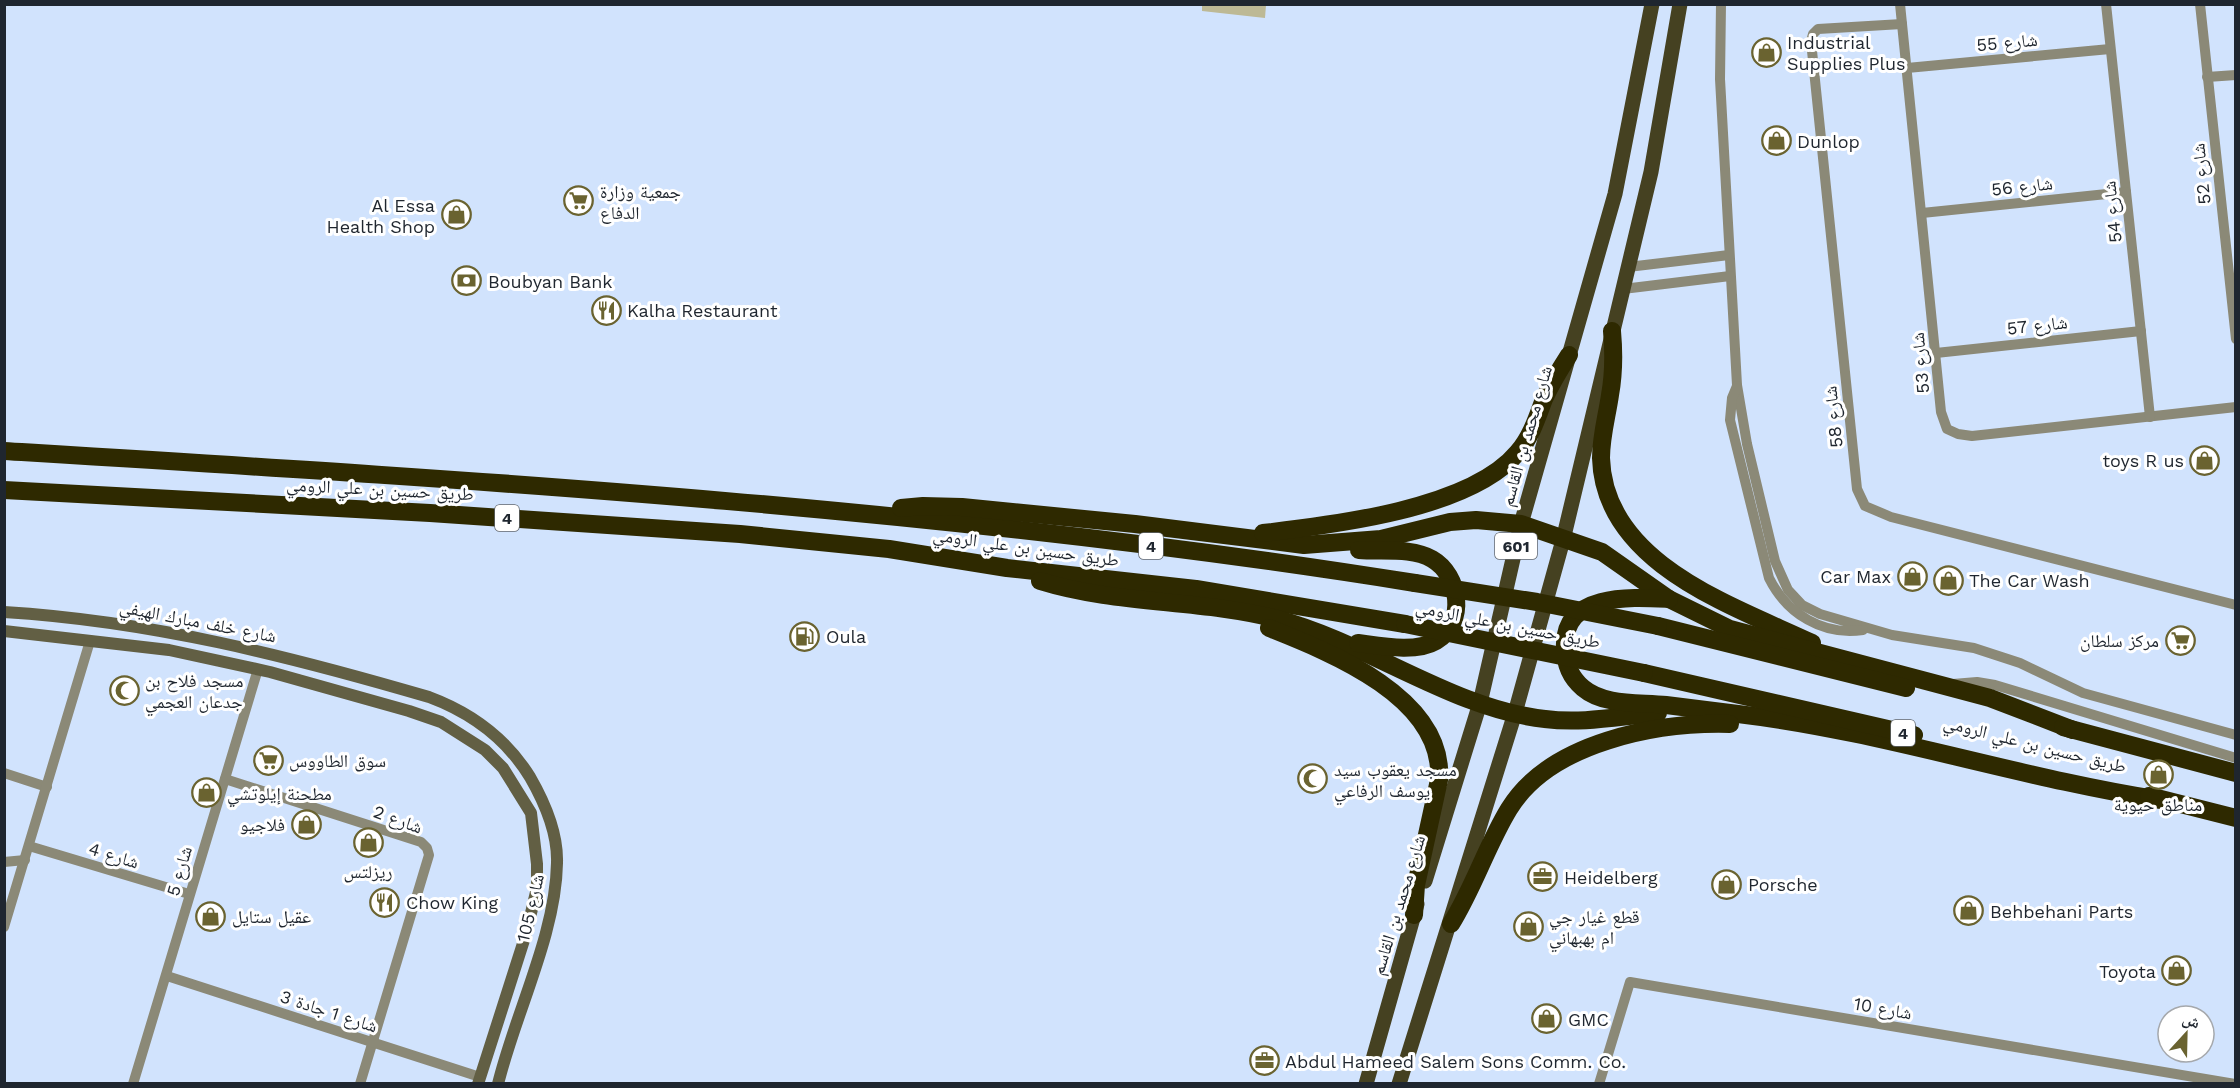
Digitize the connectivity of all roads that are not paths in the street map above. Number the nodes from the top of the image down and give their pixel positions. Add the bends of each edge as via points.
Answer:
1 (1652, 4) edge
2 (1680, 4) edge
3 (1721, 4) edge
4 (1900, 4) edge
5 (2106, 4) edge
6 (2200, 4) edge
7 (1902, 24) junction
8 (2110, 49) junction
9 (1907, 68) junction
10 (2235, 75) edge
11 (2207, 77) junction
12 (2126, 192) junction
13 (1922, 213) junction
14 (1729, 255) junction
15 (1628, 267) junction
16 (1730, 276) junction
17 (1623, 289) junction
18 (1612, 331) junction
19 (2141, 331) junction
20 (2235, 339) edge
21 (1936, 353) junction
22 (1569, 355) junction
23 (2235, 407) edge
24 (2150, 417) junction
25 (4, 451) edge
26 (4, 490) edge
27 (885, 513) junction
28 (1521, 524) junction
29 (1230, 537) junction
30 (1563, 540) junction
31 (1304, 545) junction
32 (1007, 568) junction
33 (1668, 599) junction
34 (2235, 605) edge
35 (1216, 608) junction
36 (4, 612) edge
37 (4, 631) edge
38 (1339, 640) junction
39 (90, 641) junction
40 (1840, 658) junction
41 (258, 669) junction
42 (382, 683) junction
43 (1944, 686) junction
44 (378, 703) junction
45 (1480, 703) junction
46 (1723, 712) junction
47 (1515, 713) junction
48 (1818, 727) junction
49 (2073, 730) junction
50 (2235, 735) edge
51 (2235, 758) edge
52 (4, 773) edge
53 (2235, 773) edge
54 (225, 779) junction
55 (47, 787) junction
56 (2161, 800) junction
57 (2235, 818) edge
58 (29, 846) junction
59 (25, 860) junction
60 (4, 862) edge
61 (189, 894) junction
62 (7, 908) edge
63 (1414, 915) junction
64 (1450, 924) junction
65 (4, 927) edge
66 (526, 934) junction
67 (543, 939) junction
68 (167, 976) junction
69 (372, 1043) junction
70 (479, 1080) edge
71 (133, 1083) edge
72 (360, 1083) edge
73 (498, 1083) edge
74 (1366, 1083) edge
75 (1399, 1083) edge
76 (1599, 1083) edge
77 (2235, 1083) edge

1 - 22 main road, شارع محمد بن القاسم / 601 via 1615,194
2 - 15 main road, 601 via 1651,172
3 - 14 street via 1720,79
4 - 7 street, شارع 53
5 - 8 street, شارع 54
6 - 11 street, شارع 52
7 - 9 street, شارع 53
7 - 34 street, شارع 58 via 1818,29 1811,41 1857,489 1865,506 1891,517
8 - 9 street, شارع 55
8 - 12 street, شارع 54
9 - 13 street, شارع 53
10 - 11 street
11 - 20 street, شارع 52
12 - 13 street, شارع 56
12 - 19 street, شارع 54
13 - 21 street, شارع 53
14 - 15 street
14 - 16 street
15 - 17 main road, 601
16 - 17 street
16 - 50 street via 1737,386 1747,444 1775,561 1794,598 1810,610 1867,629 1984,651 2020,663 2083,693
17 - 18 main road, 601
18 - 30 main road, 601
18 - 40 highway via 1612,379 1602,436 1602,462 1605,487 1626,528 1658,560 1711,597
19 - 21 street, شارع 57
19 - 24 street, شارع 54
21 - 24 street, شارع 53 via 1941,412 1947,429 1958,434 1972,436
22 - 28 main road, شارع محمد بن القاسم / 601
22 - 29 highway via 1525,443 1508,463 1486,477 1435,500 1390,512 1333,524
23 - 24 street, شارع 53
25 - 27 highway, طريق حسين بن علي الرومي / 4 via 477,480
26 - 32 highway, طريق حسين بن علي الرومي / 4 via 740,534 889,549
27 - 29 highway via 923,506 962,507
27 - 49 highway, طريق حسين بن علي الرومي / 4, bridge via 1292,563 1537,602 1658,626
28 - 30 highway
28 - 31 highway via 1450,522 1381,539
28 - 45 main road, شارع محمد بن القاسم / 601
29 - 31 highway
30 - 33 highway via 1602,552
30 - 47 main road, 601
31 - 38 highway via 1413,553 1432,559 1447,571 1456,589 1454,617 1437,641 1393,647
32 - 35 highway via 1078,591
32 - 56 highway, طريق حسين بن علي الرومي / 4, bridge via 1196,589 1405,624 1644,673 2046,766
33 - 40 highway via 1730,629
33 - 46 highway via 1591,604 1569,628 1564,644 1572,677 1584,689 1616,701
35 - 38 highway via 1279,620
35 - 63 highway via 1332,656 1393,694 1424,722 1435,746 1439,771 1416,885
36 - 42 street, شارع خلف مبارك الهيفي via 81,618 187,634
37 - 39 street, شارع خلف مبارك الهيفي
38 - 45 highway
39 - 41 street, شارع خلف مبارك الهيفي via 169,650
39 - 55 street
40 - 43 highway
41 - 44 street, شارع خلف مبارك الهيفي
41 - 54 street, شارع 5
42 - 44 street via 385,694
42 - 67 street, شارع 105 via 452,705 479,721 523,765 542,797 554,832 554,897
43 - 49 highway via 2013,705
43 - 51 street via 1966,682 1995,685
44 - 66 street, شارع 105 via 420,714 466,736 502,768 518,791 531,813 537,864 535,903
45 - 47 highway
45 - 63 main road, شارع محمد بن القاسم / 601
46 - 47 highway via 1573,721
46 - 48 highway
47 - 64 main road, 601
48 - 56 highway
48 - 64 highway via 1692,723 1614,740 1563,760 1533,780 1509,808 1480,872
49 - 53 highway, طريق حسين بن علي الرومي / 4
52 - 55 street
54 - 61 street, شارع 5
54 - 69 street, شارع 2 via 421,842 427,848 429,855
55 - 58 street
56 - 57 highway, طريق حسين بن علي الرومي / 4
58 - 59 street
58 - 61 street, شارع 4
59 - 60 street
59 - 62 street
61 - 68 street, شارع 5
62 - 65 street
63 - 74 main road, شارع محمد بن القاسم / 601
64 - 75 main road, 601
66 - 67 street via 534,933
66 - 70 street, شارع 105
67 - 73 street, شارع 105
68 - 69 street, شارع 1 جادة 3
68 - 71 street, شارع 5
69 - 70 street, شارع 1 جادة 3
69 - 72 street, شارع 2
76 - 77 street, شارع 10 via 1630,982

